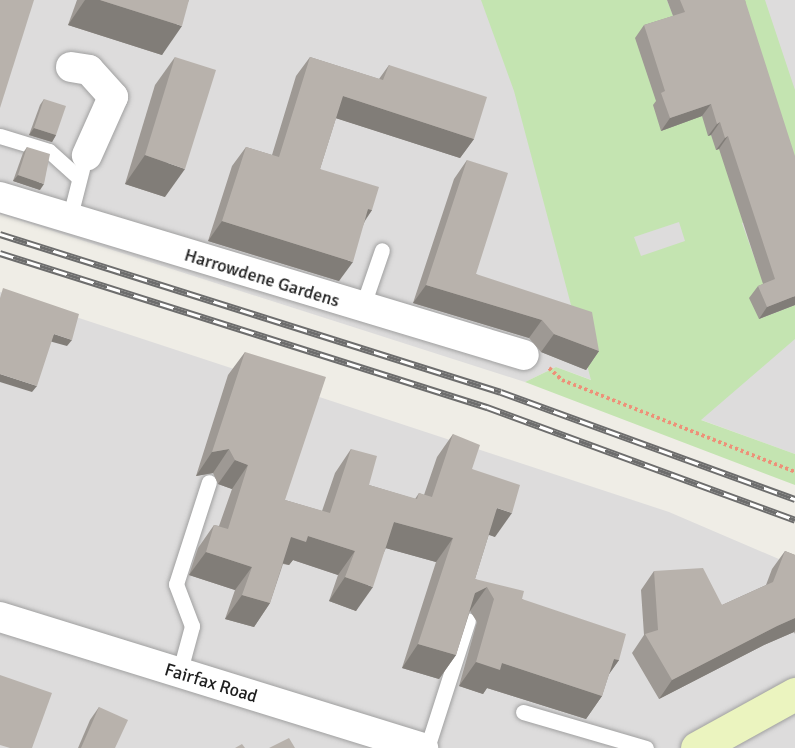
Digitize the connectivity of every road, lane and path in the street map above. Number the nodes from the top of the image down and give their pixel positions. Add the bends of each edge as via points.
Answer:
1 (71, 67) dead end
2 (0, 136) edge
3 (83, 167) junction
4 (0, 197) edge
5 (69, 220) junction
6 (382, 250) dead end
7 (362, 308) junction
8 (524, 355) joint
9 (795, 472) edge
10 (209, 482) dead end
11 (0, 618) edge
12 (468, 620) edge
13 (179, 674) junction
14 (795, 694) edge
15 (524, 712) dead end
16 (425, 748) edge
17 (646, 748) edge
18 (697, 748) edge

1 - 3 street via 89,69 113,97
2 - 3 lane via 49,151
3 - 5 lane
4 - 5 street, Harrowdene Gardens
5 - 7 street, Harrowdene Gardens
6 - 7 lane
7 - 8 street, Harrowdene Gardens
8 - 9 path via 555,371 562,380
10 - 13 lane via 176,584 192,626
11 - 13 street, Fairfax Road
12 - 16 lane
13 - 16 street, Fairfax Road
14 - 18 main road
15 - 17 lane

